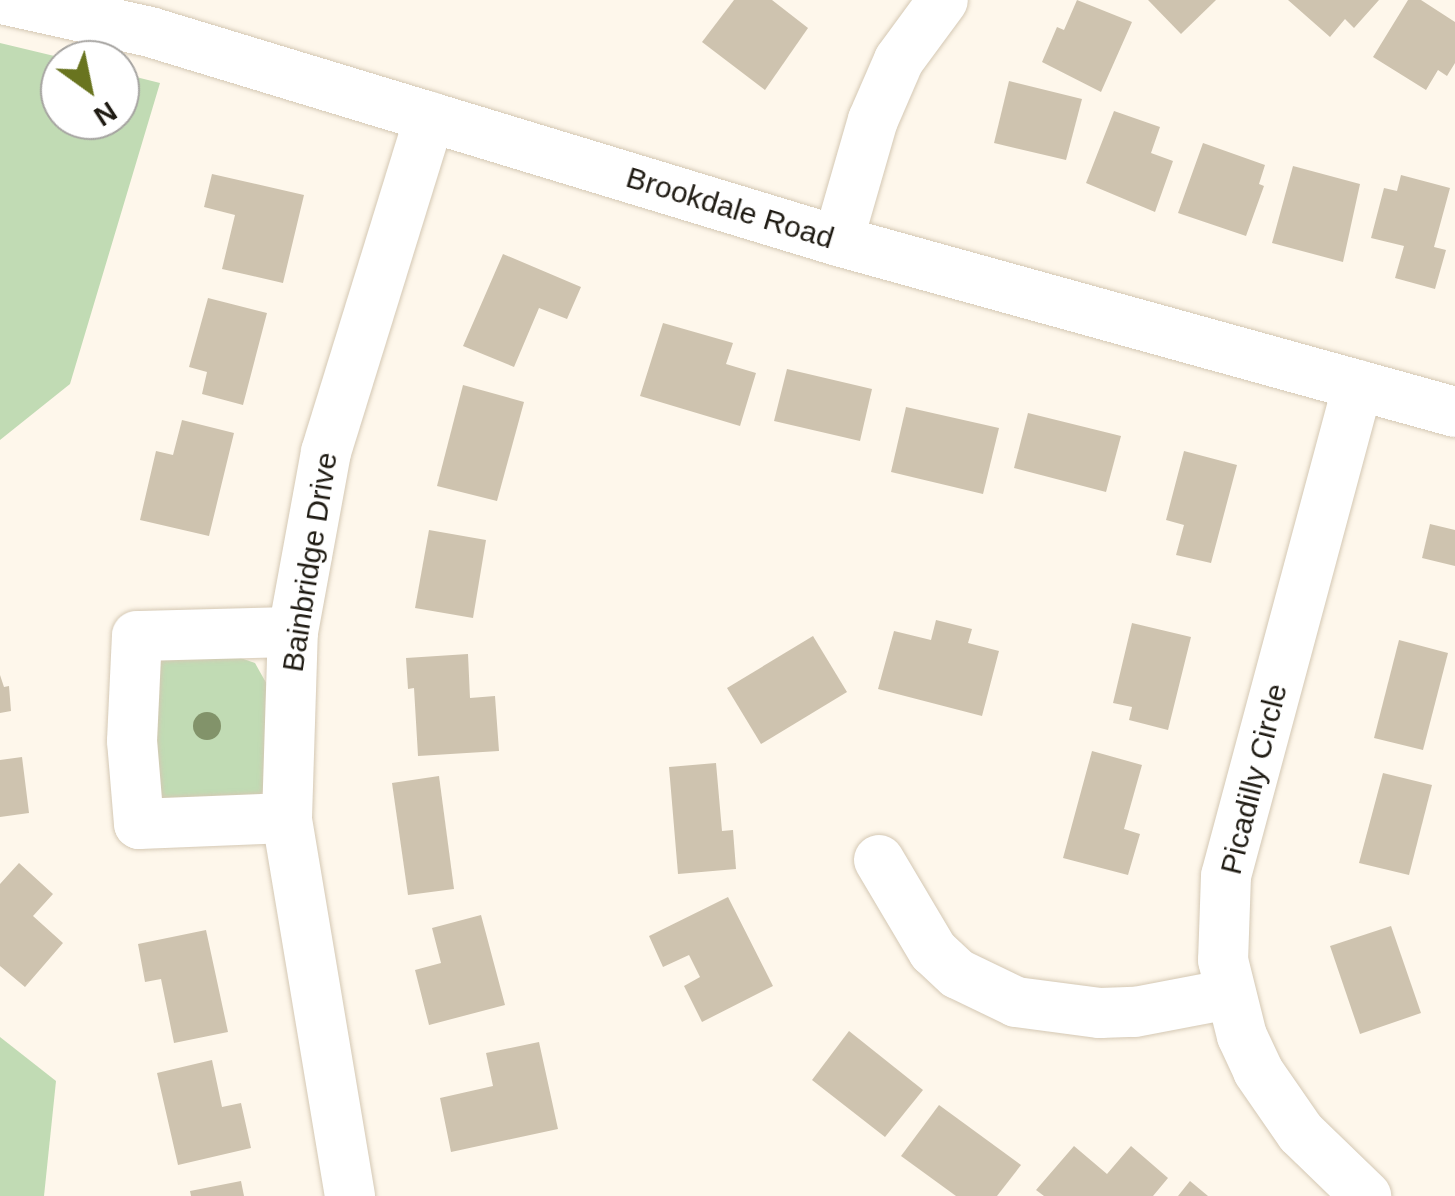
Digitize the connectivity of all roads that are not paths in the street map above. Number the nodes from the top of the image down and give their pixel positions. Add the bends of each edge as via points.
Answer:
1 (6, 0) edge
2 (942, 0) edge
3 (63, 6) edge
4 (430, 118) junction
5 (838, 240) junction
6 (1358, 385) junction
7 (1455, 412) edge
8 (293, 632) junction
9 (287, 818) junction
10 (878, 860) dead end
11 (1229, 994) junction
12 (350, 1196) edge
13 (1366, 1196) edge

1 - 3 street, Brookdale Road
2 - 5 street via 898,60
3 - 4 street, Brookdale Road
4 - 5 street, Brookdale Road
4 - 8 street, Bainbridge Drive via 326,452
5 - 6 street, Brookdale Road
6 - 7 street, Brookdale Road
6 - 11 street, Picadilly Circle via 1226,876 1223,960
8 - 9 street, Bainbridge Drive
8 - 9 street via 138,636 132,741 140,824
9 - 12 street, Bainbridge Drive
10 - 11 street via 934,951 958,974 1016,1002 1118,1013
11 - 13 street, Picadilly Circle via 1242,1036 1279,1102

